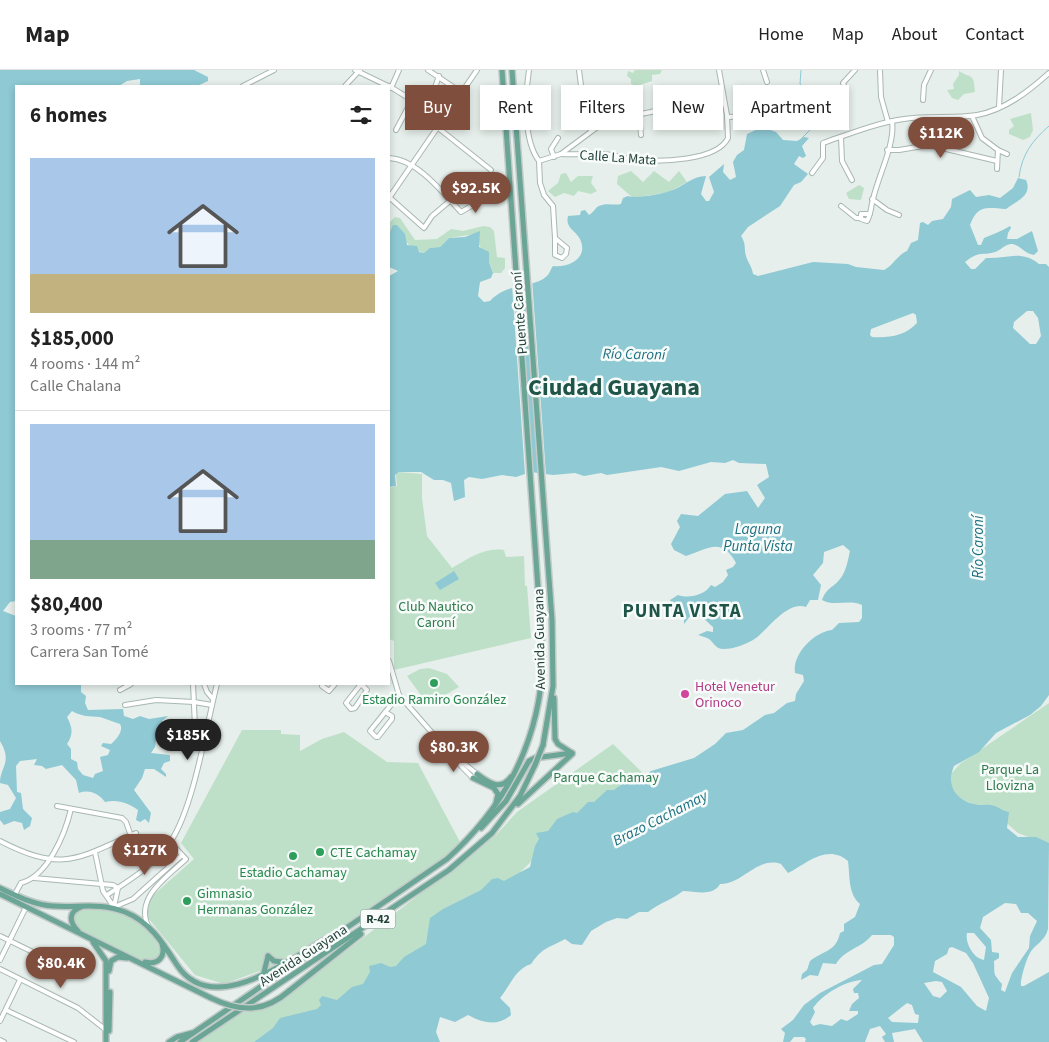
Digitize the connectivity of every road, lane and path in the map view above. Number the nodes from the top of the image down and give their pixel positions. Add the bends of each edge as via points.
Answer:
1 (274, 70) edge
2 (358, 70) edge
3 (399, 70) edge
4 (428, 70) edge
5 (477, 70) edge
6 (502, 70) edge
7 (512, 70) edge
8 (529, 70) edge
9 (579, 70) edge
10 (719, 70) edge
11 (763, 70) edge
12 (855, 70) edge
13 (880, 70) edge
14 (930, 70) edge
15 (1001, 70) edge
16 (1049, 72) edge
17 (439, 76) junction
18 (767, 82) dead end
19 (245, 85) edge
20 (346, 85) edge
21 (385, 85) edge
22 (390, 85) edge
23 (436, 85) edge
24 (451, 85) edge
25 (467, 85) edge
26 (844, 85) edge
27 (390, 88) edge
28 (405, 96) edge
29 (923, 100) dead end
30 (724, 104) junction
31 (1000, 107) junction
32 (405, 113) edge
33 (643, 114) edge
34 (972, 116) junction
35 (727, 117) junction
36 (733, 117) edge
37 (890, 122) junction
38 (396, 130) dead end
39 (435, 130) edge
40 (441, 130) edge
41 (594, 130) edge
42 (641, 130) edge
43 (591, 132) junction
44 (642, 135) dead end
45 (841, 137) junction
46 (558, 138) dead end
47 (991, 145) junction
48 (887, 150) junction
49 (998, 150) junction
50 (561, 154) junction
51 (1007, 154) dead end
52 (554, 157) junction
53 (390, 158) edge
54 (998, 160) junction
55 (539, 161) junction
56 (411, 166) junction
57 (491, 170) dead end
58 (997, 170) dead end
59 (812, 173) dead end
60 (852, 180) dead end
61 (447, 195) junction
62 (390, 197) edge
63 (390, 199) edge
64 (872, 199) junction
65 (451, 200) junction
66 (841, 206) dead end
67 (870, 214) junction
68 (899, 215) dead end
69 (860, 218) junction
70 (866, 221) junction
71 (865, 228) dead end
72 (555, 238) junction
73 (542, 484) joint
74 (530, 485) joint
75 (390, 664) edge
76 (129, 685) edge
77 (193, 685) edge
78 (204, 685) edge
79 (217, 685) edge
80 (322, 685) edge
81 (334, 685) edge
82 (360, 685) edge
83 (362, 685) edge
84 (552, 686) junction
85 (120, 690) dead end
86 (399, 695) junction
87 (213, 699) junction
88 (194, 702) junction
89 (125, 705) dead end
90 (212, 705) junction
91 (385, 712) junction
92 (194, 727) dead end
93 (572, 753) junction
94 (517, 768) junction
95 (475, 776) junction
96 (57, 806) dead end
97 (71, 809) junction
98 (489, 814) junction
99 (136, 833) dead end
100 (492, 833) junction
101 (130, 836) junction
102 (0, 841) edge
103 (467, 841) junction
104 (170, 842) junction
105 (95, 852) junction
106 (182, 855) junction
107 (47, 860) junction
108 (34, 878) junction
109 (101, 883) junction
110 (0, 888) edge
111 (118, 888) junction
112 (14, 894) junction
113 (0, 895) edge
114 (107, 895) junction
115 (88, 905) junction
116 (26, 907) junction
117 (114, 907) junction
118 (378, 919) junction
119 (148, 927) junction
120 (347, 929) junction
121 (0, 936) edge
122 (89, 938) junction
123 (160, 938) junction
124 (9, 941) junction
125 (132, 959) junction
126 (0, 960) edge
127 (285, 962) junction
128 (0, 969) edge
129 (264, 973) junction
130 (82, 976) dead end
131 (20, 980) junction
132 (6, 1010) junction
133 (0, 1021) edge
134 (106, 1030) junction
135 (195, 1032) junction
136 (0, 1040) edge
137 (4, 1042) edge
138 (74, 1042) edge
139 (107, 1042) edge
140 (169, 1042) edge
141 (180, 1042) edge
142 (192, 1042) edge

1 - 19 street
2 - 20 street
2 - 21 street
3 - 22 street
4 - 17 street
5 - 25 street
6 - 74 main road, Puente Caroní / R-42
7 - 73 main road, Puente Caroní / R-42
8 - 55 street via 525,108
9 - 43 street
10 - 30 street
11 - 18 street
12 - 26 street
13 - 37 street via 882,101
14 - 29 street
15 - 31 street
16 - 31 street via 1024,93
17 - 23 street
17 - 24 street
27 - 28 street
30 - 33 street via 695,99
30 - 35 street
31 - 34 street
32 - 38 street
34 - 37 street via 934,116
34 - 47 street via 982,138
35 - 36 street
35 - 50 street, Calle La Mata via 728,138 710,152 671,160
37 - 45 street
37 - 48 street via 893,129
39 - 56 street
40 - 57 street
41 - 43 street
42 - 44 street
43 - 50 street
45 - 59 street via 823,144 823,158
45 - 60 street via 842,161
46 - 52 street via 551,148
47 - 49 street
47 - 54 street
48 - 54 street via 931,145
48 - 64 street
49 - 51 street
49 - 54 street
50 - 52 street
52 - 55 street
53 - 56 street
54 - 58 street
55 - 72 street via 540,183 552,206
56 - 61 street
56 - 62 street
61 - 65 street
61 - 65 street via 482,189 484,194 464,211 460,211
63 - 65 street via 424,228 432,216
64 - 67 street
64 - 68 street
66 - 69 street
67 - 69 street via 862,214
67 - 70 street
69 - 70 street
70 - 71 street
72 - 72 street via 567,248 562,258 555,255
73 - 84 main road, Avenida Guayana / R-42 via 552,630
74 - 94 main road, Avenida Guayana / R-42 via 543,680 540,701
75 - 86 street
76 - 85 street
77 - 88 street
78 - 87 street
79 - 87 street
80 - 81 street via 329,691
82 - 83 street via 346,703 351,709 367,690
84 - 93 main road via 555,739
84 - 100 main road, Avenida Guayana / R-42, bridge via 543,745 535,765 520,796
86 - 91 street
86 - 95 street
87 - 90 street
88 - 89 street via 156,700
88 - 90 street
88 - 92 street
90 - 104 street via 189,797
91 - 91 street via 370,731 376,737 392,719
93 - 100 main road via 539,782
93 - 103 main road via 529,761 506,801
94 - 95 main road via 502,785
94 - 98 main road, Avenida Guayana / R-42
95 - 98 main road via 498,794
96 - 97 street
97 - 101 street via 122,818
97 - 107 street via 63,836
98 - 103 main road, Avenida Guayana / R-42
99 - 101 street
100 - 118 main road, Avenida Guayana / R-42 via 449,870
101 - 105 street
102 - 107 street
103 - 120 main road, Avenida Guayana / R-42
104 - 106 street
104 - 111 street via 158,857
105 - 107 street via 59,861
105 - 109 street
106 - 117 street via 133,899
106 - 119 street via 186,859 147,898 144,915
107 - 108 street
108 - 109 street
108 - 112 street via 21,883
109 - 111 street
109 - 114 street
110 - 112 main road
111 - 114 street
111 - 117 street
112 - 115 main road via 54,906
113 - 116 main road
114 - 117 street
115 - 117 main road
115 - 122 main road via 76,909 71,918 76,930
116 - 122 main road
116 - 124 street
117 - 119 main road via 135,916
118 - 125 main road, bridge via 272,1003 249,1010 211,998
118 - 142 main road, Avenida Guayana / R-42
119 - 123 main road
120 - 127 main road
120 - 135 main road, Avenida Guayana / R-42
121 - 124 street
122 - 125 main road
122 - 134 main road via 106,961
123 - 125 main road via 163,950 160,960 150,964
123 - 129 main road via 180,969 204,986 228,988
124 - 126 street
124 - 130 street
125 - 139 main road via 118,957 111,961
127 - 129 main road
127 - 129 main road via 274,961 268,956
128 - 131 street
131 - 132 street
131 - 134 street via 78,1008
132 - 133 street
132 - 138 street
134 - 139 main road
135 - 140 main road, R-42 via 177,1036
135 - 141 main road, Avenida Guayana / R-42
136 - 137 street

